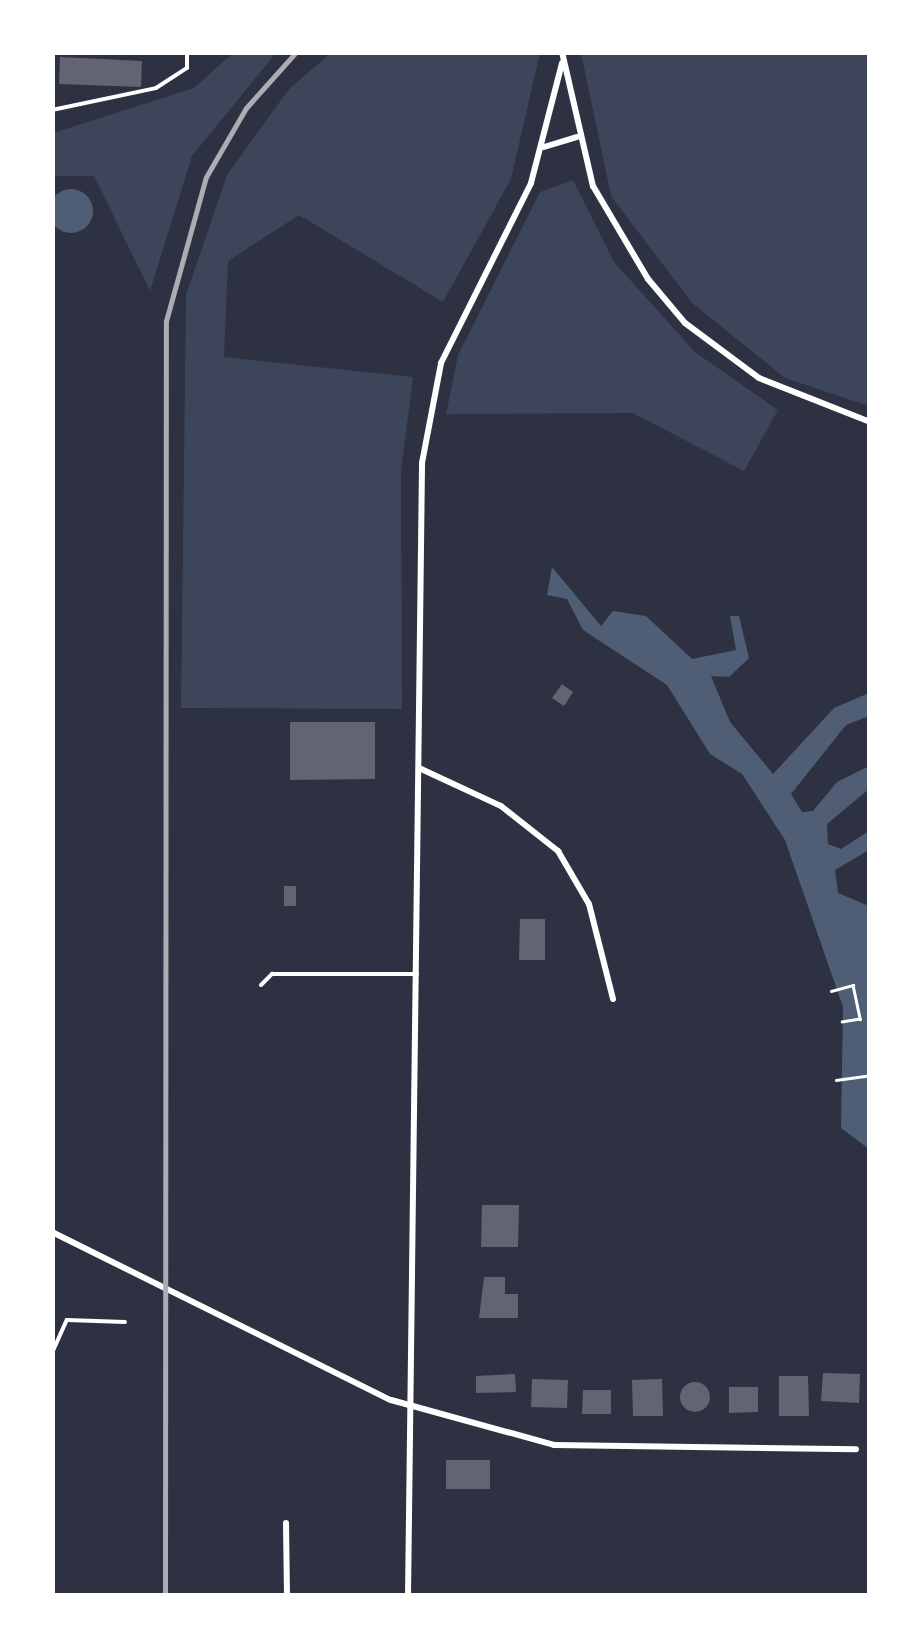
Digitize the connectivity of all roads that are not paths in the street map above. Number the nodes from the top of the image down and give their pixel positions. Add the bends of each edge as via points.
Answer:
1 (188, 52) edge
2 (562, 52) edge
3 (562, 63) junction
4 (52, 110) edge
5 (576, 137) junction
6 (543, 147) junction
7 (869, 422) edge
8 (419, 768) junction
9 (418, 974) junction
10 (261, 985) dead end
11 (613, 999) dead end
12 (52, 1232) edge
13 (125, 1322) dead end
14 (52, 1353) edge
15 (408, 1405) junction
16 (856, 1449) dead end
17 (286, 1523) dead end
18 (287, 1596) edge
19 (408, 1596) edge

1 - 4 lane via 188,68 156,88
2 - 3 street
3 - 5 street
3 - 6 street
5 - 6 street
5 - 7 street via 623,245 685,322 759,378
6 - 8 street via 432,396 420,496
8 - 9 street
8 - 11 street via 501,806 558,852 588,904
9 - 10 lane via 272,974
9 - 15 street
12 - 15 street
13 - 14 lane via 67,1320
15 - 16 street via 578,1448
15 - 19 street
17 - 18 street

